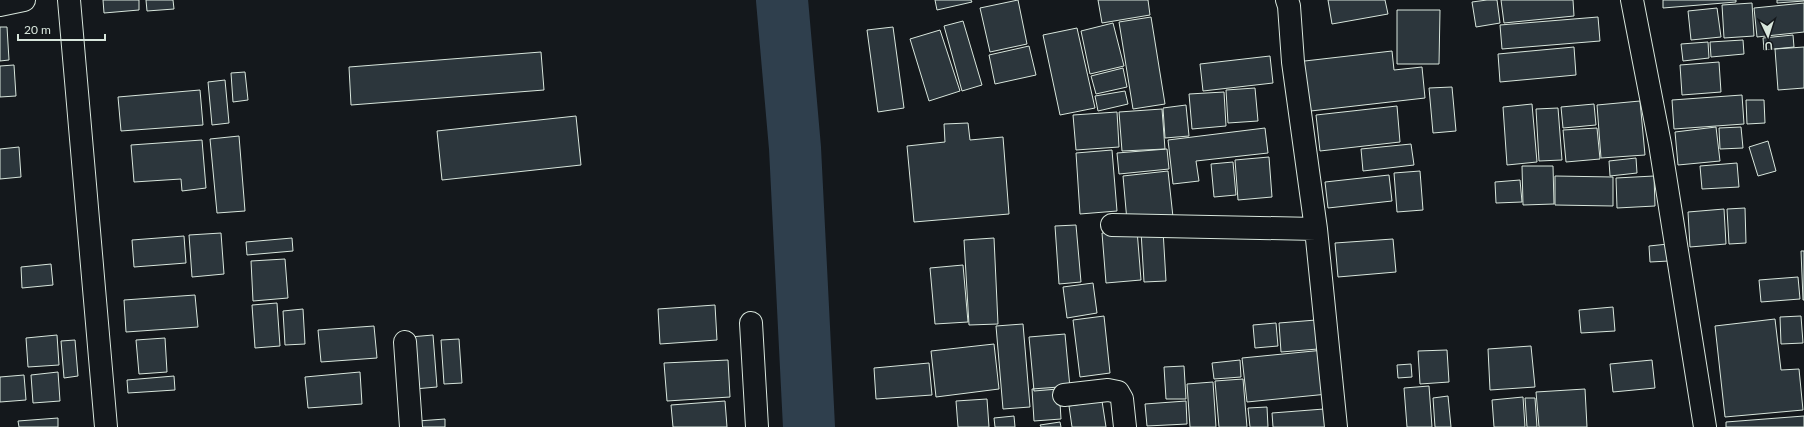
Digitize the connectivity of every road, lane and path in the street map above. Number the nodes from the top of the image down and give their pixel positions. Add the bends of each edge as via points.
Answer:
1 (24, 0) edge
2 (69, 0) edge
3 (1287, 0) edge
4 (1632, 0) edge
5 (0, 5) edge
6 (1112, 225) dead end
7 (1316, 229) junction
8 (751, 323) dead end
9 (405, 342) dead end
10 (1064, 394) dead end
11 (106, 427) edge
12 (411, 427) edge
13 (758, 427) edge
14 (1125, 427) edge
15 (1336, 427) edge
16 (1705, 427) edge

1 - 5 street
2 - 11 street
3 - 7 street
4 - 16 street via 1660,144
6 - 7 street
7 - 15 street
8 - 13 street
9 - 12 street
10 - 14 street via 1108,390 1118,392 1122,399

